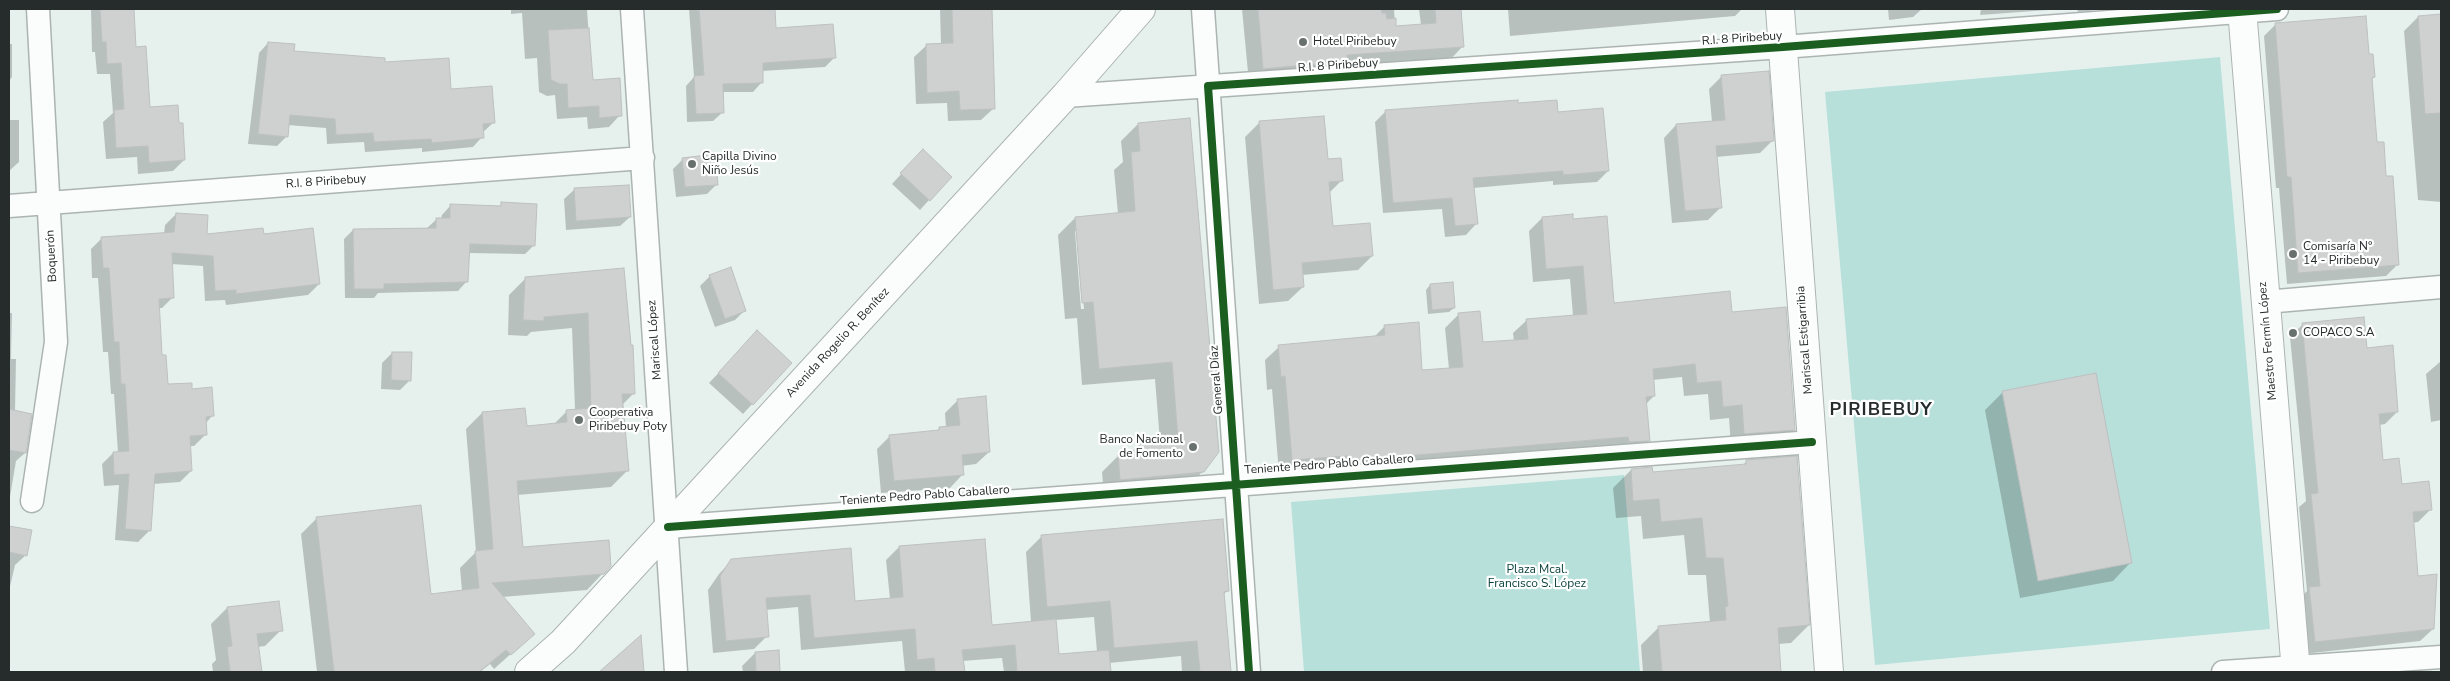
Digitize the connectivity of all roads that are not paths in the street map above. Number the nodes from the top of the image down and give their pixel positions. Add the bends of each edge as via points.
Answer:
1 (38, 9) edge
2 (632, 9) edge
3 (1141, 9) edge
4 (1203, 9) edge
5 (1780, 9) edge
6 (2277, 9) edge
7 (2242, 10) edge
8 (1783, 47) junction
9 (1208, 86) junction
10 (1065, 96) junction
11 (642, 158) junction
12 (49, 203) junction
13 (9, 206) edge
14 (2441, 287) edge
15 (2265, 302) junction
16 (1812, 442) junction
17 (1235, 483) junction
18 (32, 502) dead end
19 (668, 527) junction
20 (2441, 657) edge
21 (2296, 669) edge
22 (529, 672) edge
23 (676, 672) edge
24 (1249, 672) edge
25 (1829, 672) edge
26 (2223, 672) edge

1 - 12 street, Boquerón
2 - 11 street, Mariscal López
3 - 10 street, Avenida Rogelio R. Benítez
4 - 9 street, General Díaz
5 - 8 street, Mariscal Estigarribia
6 - 7 street, R.I. 8 Piribebuy
7 - 8 street, R.I. 8 Piribebuy
7 - 15 street, Maestro Fermín López
8 - 9 street, R.I. 8 Piribebuy
8 - 16 street, Mariscal Estigarribia
9 - 10 street, R.I. 8 Piribebuy
9 - 17 street, General Díaz
10 - 19 street, Avenida Rogelio R. Benítez
11 - 12 street, R.I. 8 Piribebuy
11 - 19 street, Mariscal López
12 - 13 street, R.I. 8 Piribebuy
12 - 18 street, Boquerón via 56,342
14 - 15 street
15 - 21 street, Maestro Fermín López
16 - 17 street, Teniente Pedro Pablo Caballero
16 - 25 street, Mariscal Estigarribia
17 - 19 street, Teniente Pedro Pablo Caballero
17 - 24 street, General Díaz
19 - 22 street, Avenida Rogelio R. Benítez via 563,642
19 - 23 street, Mariscal López
20 - 21 street
21 - 26 street

